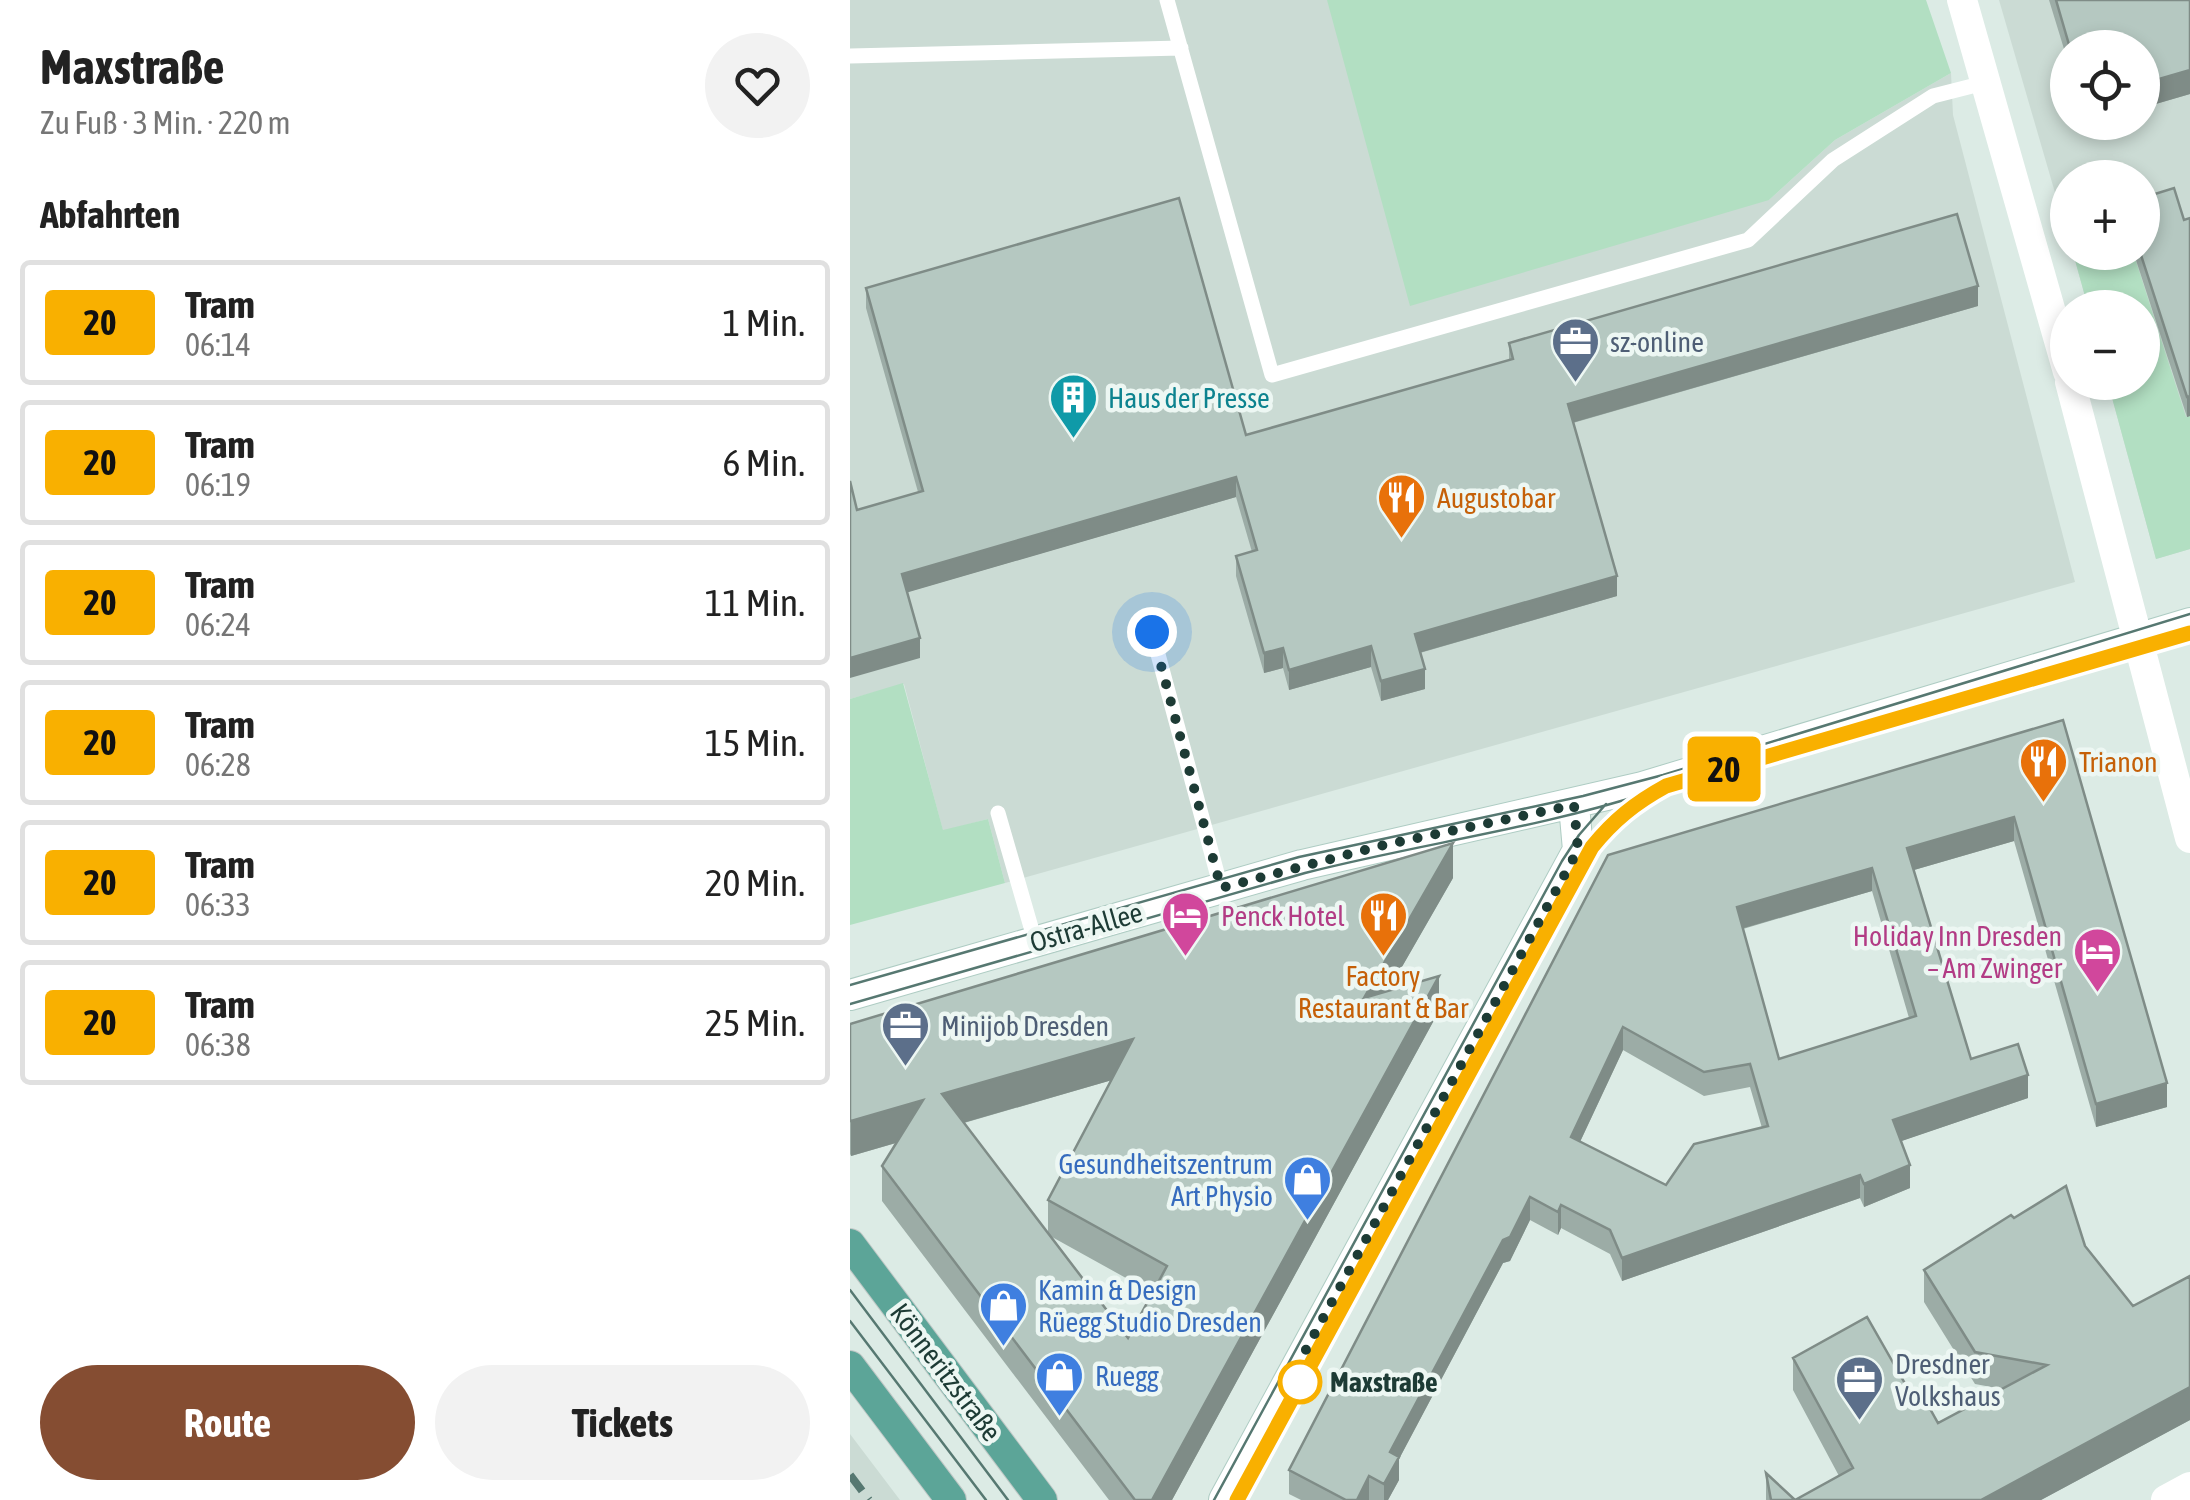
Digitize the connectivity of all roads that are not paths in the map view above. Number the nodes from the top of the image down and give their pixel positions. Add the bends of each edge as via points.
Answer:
1 (1166, 0) edge
2 (1962, 0) edge
3 (1181, 48) junction
4 (850, 56) edge
5 (1988, 82) junction
6 (2050, 307) edge
7 (2075, 400) edge
8 (2190, 623) edge
9 (1152, 632) dead end
10 (2137, 639) junction
11 (1574, 805) junction
12 (998, 812) dead end
13 (2190, 838) edge
14 (1221, 888) junction
15 (1035, 941) junction
16 (850, 995) edge
17 (850, 1244) edge
18 (850, 1366) edge
19 (2190, 1487) edge
20 (951, 1500) edge
21 (1042, 1500) edge
22 (1224, 1500) edge
23 (2166, 1500) edge

1 - 3 lane
2 - 5 street
3 - 4 lane
3 - 5 lane via 1272,374 1748,240 1833,160 1934,96
5 - 6 street
7 - 10 street
8 - 10 street, Ostra-Allee
9 - 14 lane
10 - 11 street, Ostra-Allee
10 - 13 street
11 - 14 street, Ostra-Allee
11 - 22 street via 1578,850
12 - 15 lane
14 - 15 street, Ostra-Allee
15 - 16 street, Ostra-Allee
17 - 21 main road, Könneritzstraße
18 - 20 main road
19 - 23 street

